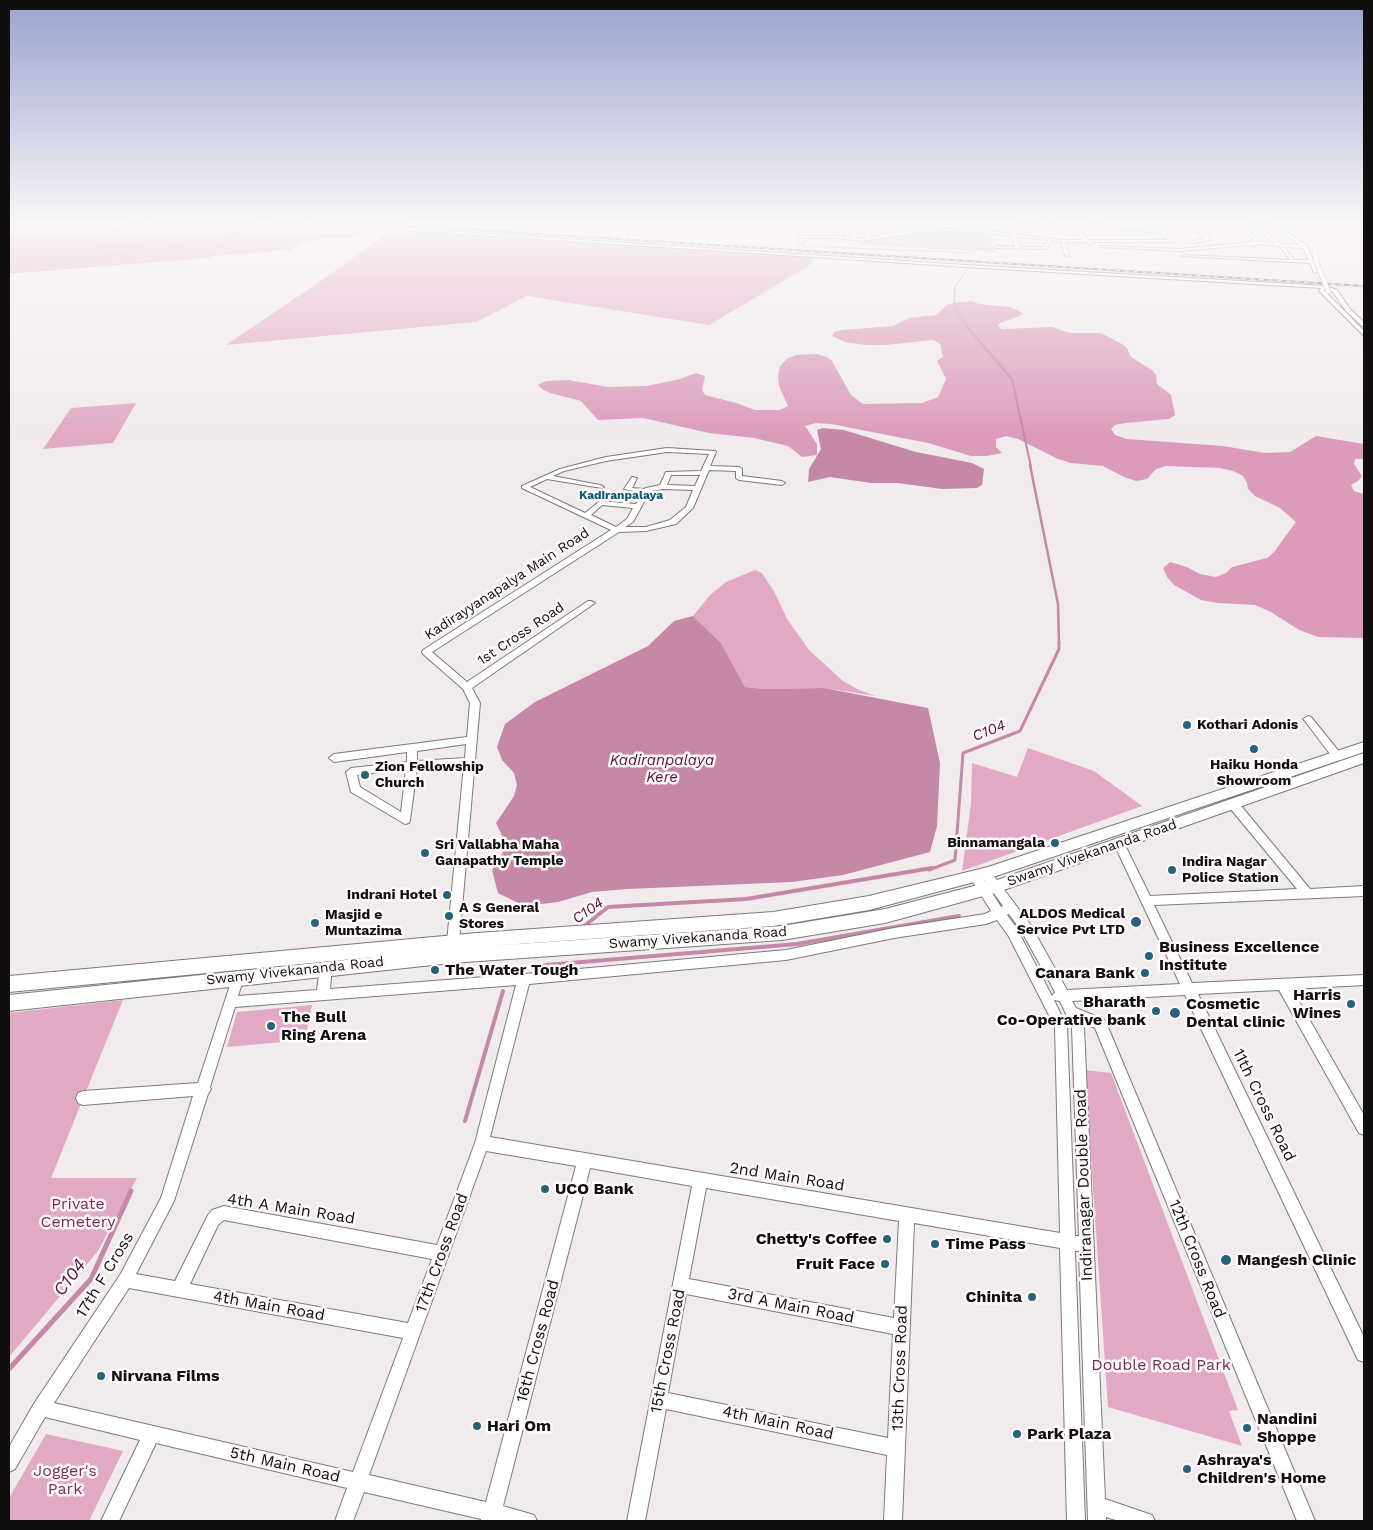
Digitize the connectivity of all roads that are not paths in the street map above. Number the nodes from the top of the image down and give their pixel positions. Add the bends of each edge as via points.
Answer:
1 (1325, 291) tunnel mouth
2 (1328, 291) tunnel mouth
3 (1335, 291) tunnel mouth
4 (1364, 325) edge
5 (1364, 330) edge
6 (1364, 334) edge
7 (705, 471) junction
8 (545, 477) junction
9 (634, 478) dead end
10 (782, 483) dead end
11 (600, 487) dead end
12 (662, 487) junction
13 (698, 488) junction
14 (647, 492) junction
15 (638, 506) junction
16 (587, 515) junction
17 (617, 530) junction
18 (591, 603) dead end
19 (467, 687) junction
20 (1308, 719) dead end
21 (472, 740) junction
22 (1364, 747) edge
23 (412, 748) junction
24 (1337, 756) junction
25 (334, 758) dead end
26 (1364, 758) edge
27 (470, 761) junction
28 (412, 765) junction
29 (1233, 804) junction
30 (1119, 844) junction
31 (985, 882) junction
32 (1364, 891) edge
33 (1308, 894) junction
34 (1146, 901) junction
35 (1005, 911) junction
36 (453, 942) junction
37 (326, 968) junction
38 (238, 977) junction
39 (524, 979) junction
40 (1364, 980) edge
41 (9, 984) edge
42 (1282, 984) junction
43 (1189, 989) junction
44 (324, 995) junction
45 (1064, 996) junction
46 (1047, 997) junction
47 (9, 1002) edge
48 (230, 1002) junction
49 (1072, 1012) junction
50 (204, 1089) junction
51 (83, 1098) dead end
52 (1364, 1128) edge
53 (482, 1143) junction
54 (585, 1160) junction
55 (700, 1180) junction
56 (907, 1214) junction
57 (1069, 1242) junction
58 (1086, 1245) junction
59 (442, 1253) junction
60 (125, 1280) junction
61 (680, 1285) junction
62 (179, 1290) junction
63 (902, 1328) junction
64 (413, 1332) junction
65 (1364, 1354) edge
66 (659, 1399) junction
67 (41, 1408) junction
68 (152, 1434) junction
69 (897, 1448) junction
70 (9, 1463) edge
71 (358, 1482) junction
72 (1096, 1513) edge
73 (492, 1517) edge
74 (110, 1521) edge
75 (344, 1521) edge
76 (528, 1521) edge
77 (636, 1521) edge
78 (894, 1521) edge
79 (1076, 1521) edge
80 (1146, 1521) edge
81 (1306, 1521) edge

1 - 6 street
2 - 5 street, bridge
3 - 4 street
7 - 8 street via 713,452 666,450 606,459
7 - 10 street via 739,469 739,478
7 - 12 street via 668,472
7 - 13 street
8 - 11 street
8 - 16 street via 524,487
9 - 14 street via 628,489
12 - 13 street
12 - 14 street via 648,489
13 - 17 street via 689,508 673,522 646,529
14 - 15 street
15 - 16 street via 600,503
15 - 17 street via 630,520
16 - 17 street
17 - 19 street, Kadirayyanapalya Main Road via 426,652
18 - 19 street, 1st Cross Road
19 - 21 street via 475,703
20 - 24 street
21 - 23 street
21 - 27 street
22 - 24 main road, Swamy Vivekananda Road
23 - 25 street
23 - 28 street
24 - 31 main road, Swamy Vivekananda Road
26 - 29 main road, Swamy Vivekananda Road
27 - 28 street
27 - 36 street
28 - 28 street via 351,772 355,789 405,820
29 - 30 main road, Swamy Vivekananda Road
29 - 33 street
30 - 31 main road, Swamy Vivekananda Road
30 - 34 street, 11th Cross Road
31 - 35 street, Indiranagar Double Road
31 - 36 main road, Swamy Vivekananda Road via 773,920
31 - 37 main road, Swamy Vivekananda Road via 885,916 782,933
32 - 33 street
33 - 34 street
34 - 43 street, 11th Cross Road
35 - 39 street via 986,919 894,933 786,955
35 - 45 street, Indiranagar Double Road via 1026,928
35 - 46 street, Indiranagar Double Road
36 - 41 main road, Swamy Vivekananda Road
37 - 38 main road, Swamy Vivekananda Road
37 - 44 street
38 - 47 main road, Swamy Vivekananda Road
38 - 48 street, 17th F Cross
39 - 44 street
39 - 53 street, 17th Cross Road
40 - 42 street
42 - 43 street
42 - 52 street
43 - 45 street
43 - 65 street, 11th Cross Road
44 - 48 street
45 - 46 street
45 - 49 street, Indiranagar Double Road
46 - 57 street, Indiranagar Double Road via 1061,1027
48 - 50 street, 17th F Cross
49 - 58 street, Indiranagar Double Road via 1078,1027
49 - 81 street, 12th Cross Road via 1100,1024
50 - 51 street
50 - 60 street, 17th F Cross via 167,1201
53 - 54 street, 2nd Main Road
53 - 59 street, 17th Cross Road
54 - 55 street, 2nd Main Road
54 - 73 street, 16th Cross Road
55 - 56 street, 2nd Main Road
55 - 61 street, 15th Cross Road
56 - 57 street, 2nd Main Road
56 - 63 street, 13th Cross Road
57 - 58 street, 2nd Main Road
57 - 79 street, Indiranagar Double Road
58 - 72 street, Indiranagar Double Road
59 - 62 street, 4th A Main Road via 224,1213 213,1220
59 - 64 street, 17th Cross Road
60 - 62 street, 4th Main Road
60 - 67 street, 17th F Cross
61 - 63 street, 3rd A Main Road
61 - 66 street, 15th Cross Road
62 - 64 street, 4th Main Road
63 - 69 street, 13th Cross Road
64 - 71 street, 17th Cross Road
66 - 69 street, 4th Main Road
66 - 77 street, 15th Cross Road
67 - 68 street, 5th Main Road
67 - 70 street, 17th F Cross
68 - 71 street, 5th Main Road
68 - 74 street
69 - 78 street, 13th Cross Road
71 - 73 street, 5th Main Road
71 - 75 street, 17th Cross Road
72 - 80 street
73 - 76 street, 5th Main Road

